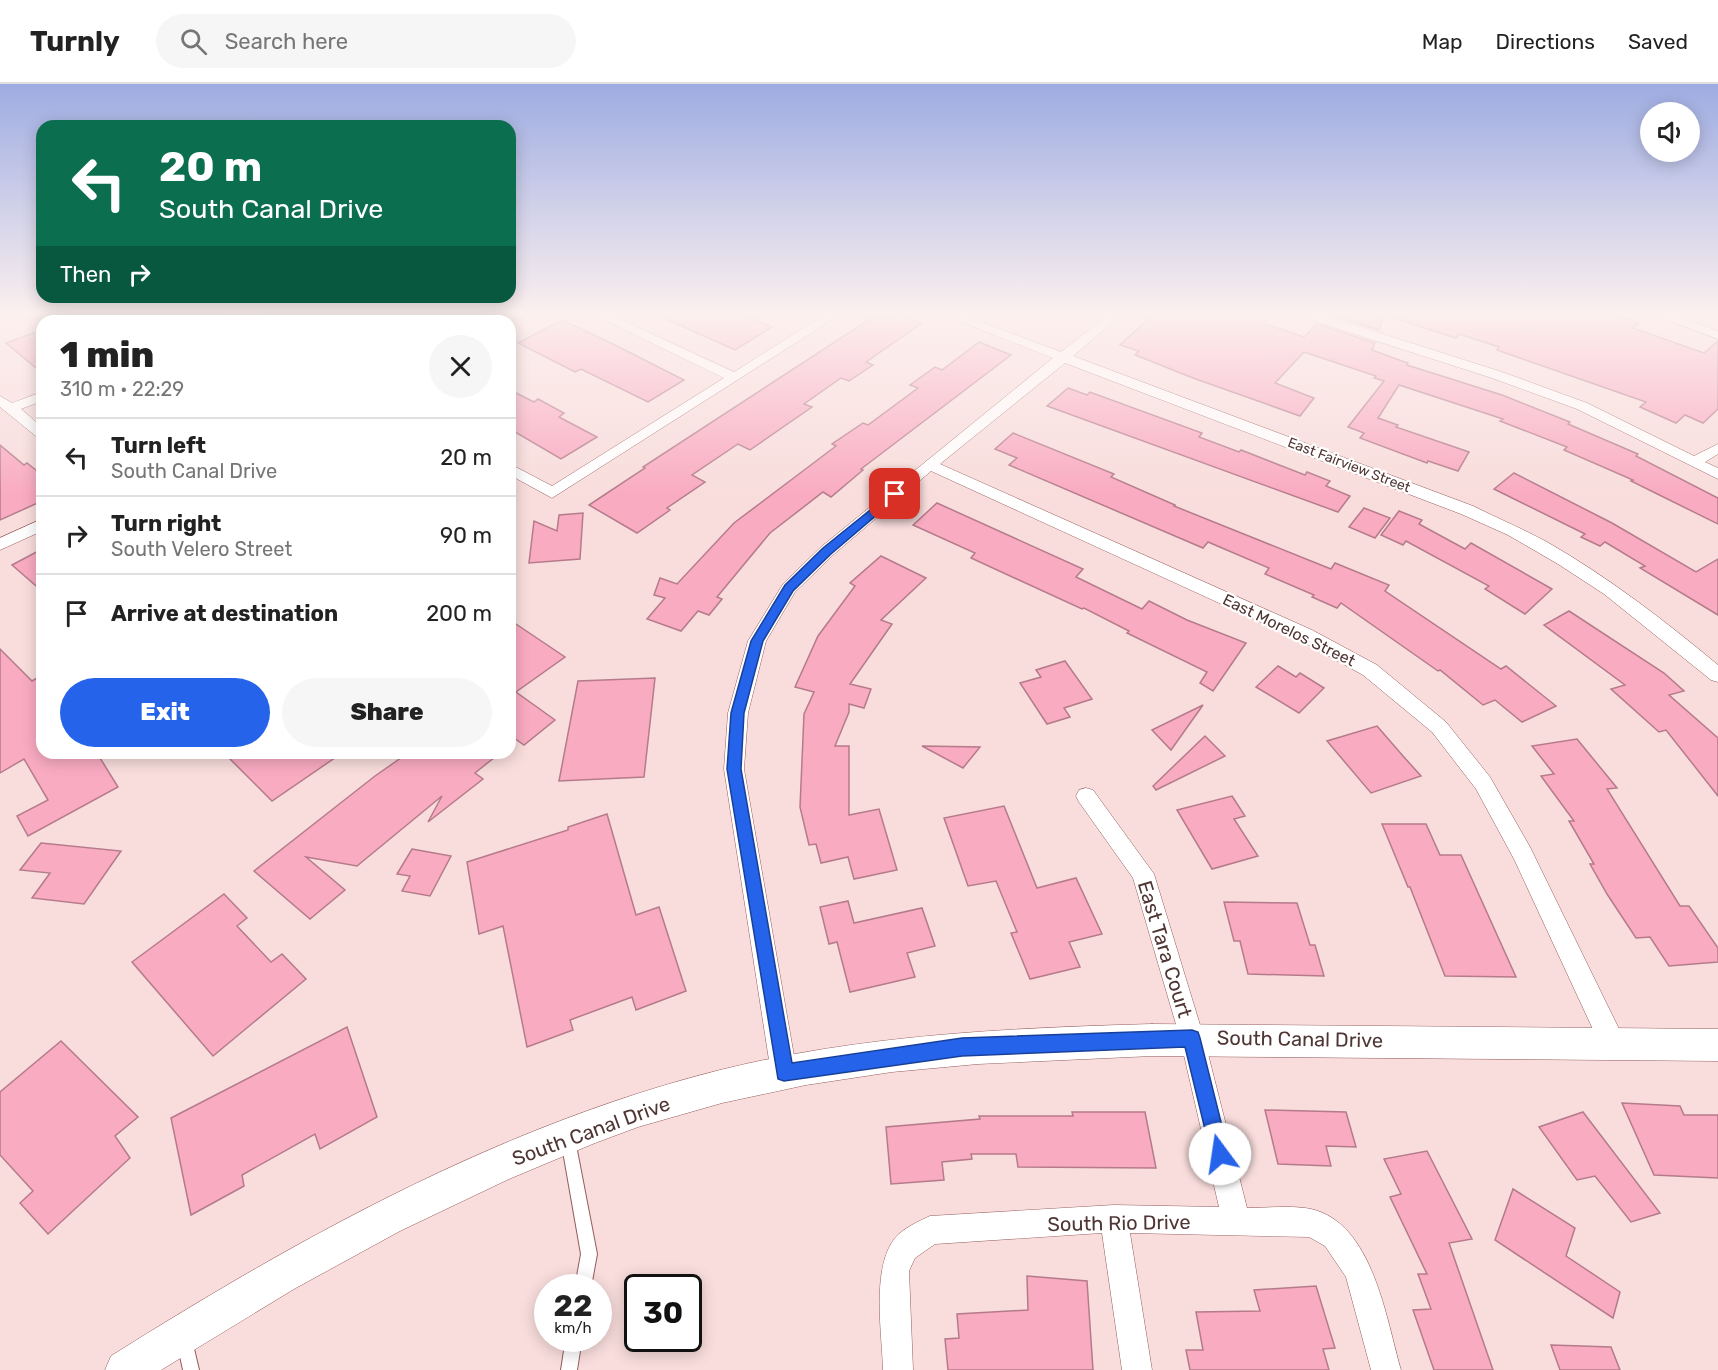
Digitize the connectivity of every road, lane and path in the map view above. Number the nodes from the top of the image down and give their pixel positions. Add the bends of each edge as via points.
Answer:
1 (727, 374) edge
2 (738, 374) edge
3 (1042, 374) edge
4 (1108, 374) edge
5 (1494, 374) edge
6 (733, 377) junction
7 (36, 397) edge
8 (5, 405) edge
9 (36, 429) edge
10 (1718, 448) edge
11 (1696, 461) junction
12 (929, 465) junction
13 (516, 472) edge
14 (1718, 474) edge
15 (36, 527) edge
16 (0, 545) edge
17 (1718, 675) edge
18 (1086, 796) dead end
19 (1192, 1038) junction
20 (1612, 1042) junction
21 (1718, 1045) edge
22 (784, 1073) junction
23 (567, 1137) junction
24 (1114, 1219) junction
25 (1237, 1223) junction
26 (585, 1274) edge
27 (183, 1333) junction
28 (572, 1352) edge
29 (125, 1370) edge
30 (191, 1370) edge
31 (569, 1370) edge
32 (898, 1370) edge
33 (1137, 1370) edge
34 (1386, 1370) edge

1 - 6 street
2 - 6 street
3 - 12 street
4 - 17 street, East Fairview Street via 1477,515 1540,545 1611,591
5 - 11 street via 1582,406
6 - 13 street via 552,493
7 - 8 street
8 - 9 street
10 - 11 street
11 - 14 street
12 - 20 street, East Morelos Street via 1306,635 1370,670 1439,727 1483,783
12 - 22 street via 789,588 757,641 738,713 734,769
15 - 16 street
18 - 19 street, East Tara Court via 1143,874
19 - 20 street, South Canal Drive
19 - 22 street, South Canal Drive via 962,1047
19 - 25 street, East Tara Court
20 - 21 street, South Canal Drive
22 - 23 street, South Canal Drive via 638,1110
23 - 26 lane via 589,1254
23 - 27 street, South Canal Drive via 478,1173 402,1210
24 - 25 street, South Rio Drive
24 - 32 street, South Rio Drive via 930,1230 905,1248 895,1271
24 - 33 street
25 - 34 street, South Rio Drive via 1311,1222 1335,1236 1358,1271
27 - 29 street, South Canal Drive
27 - 30 lane
28 - 31 lane

